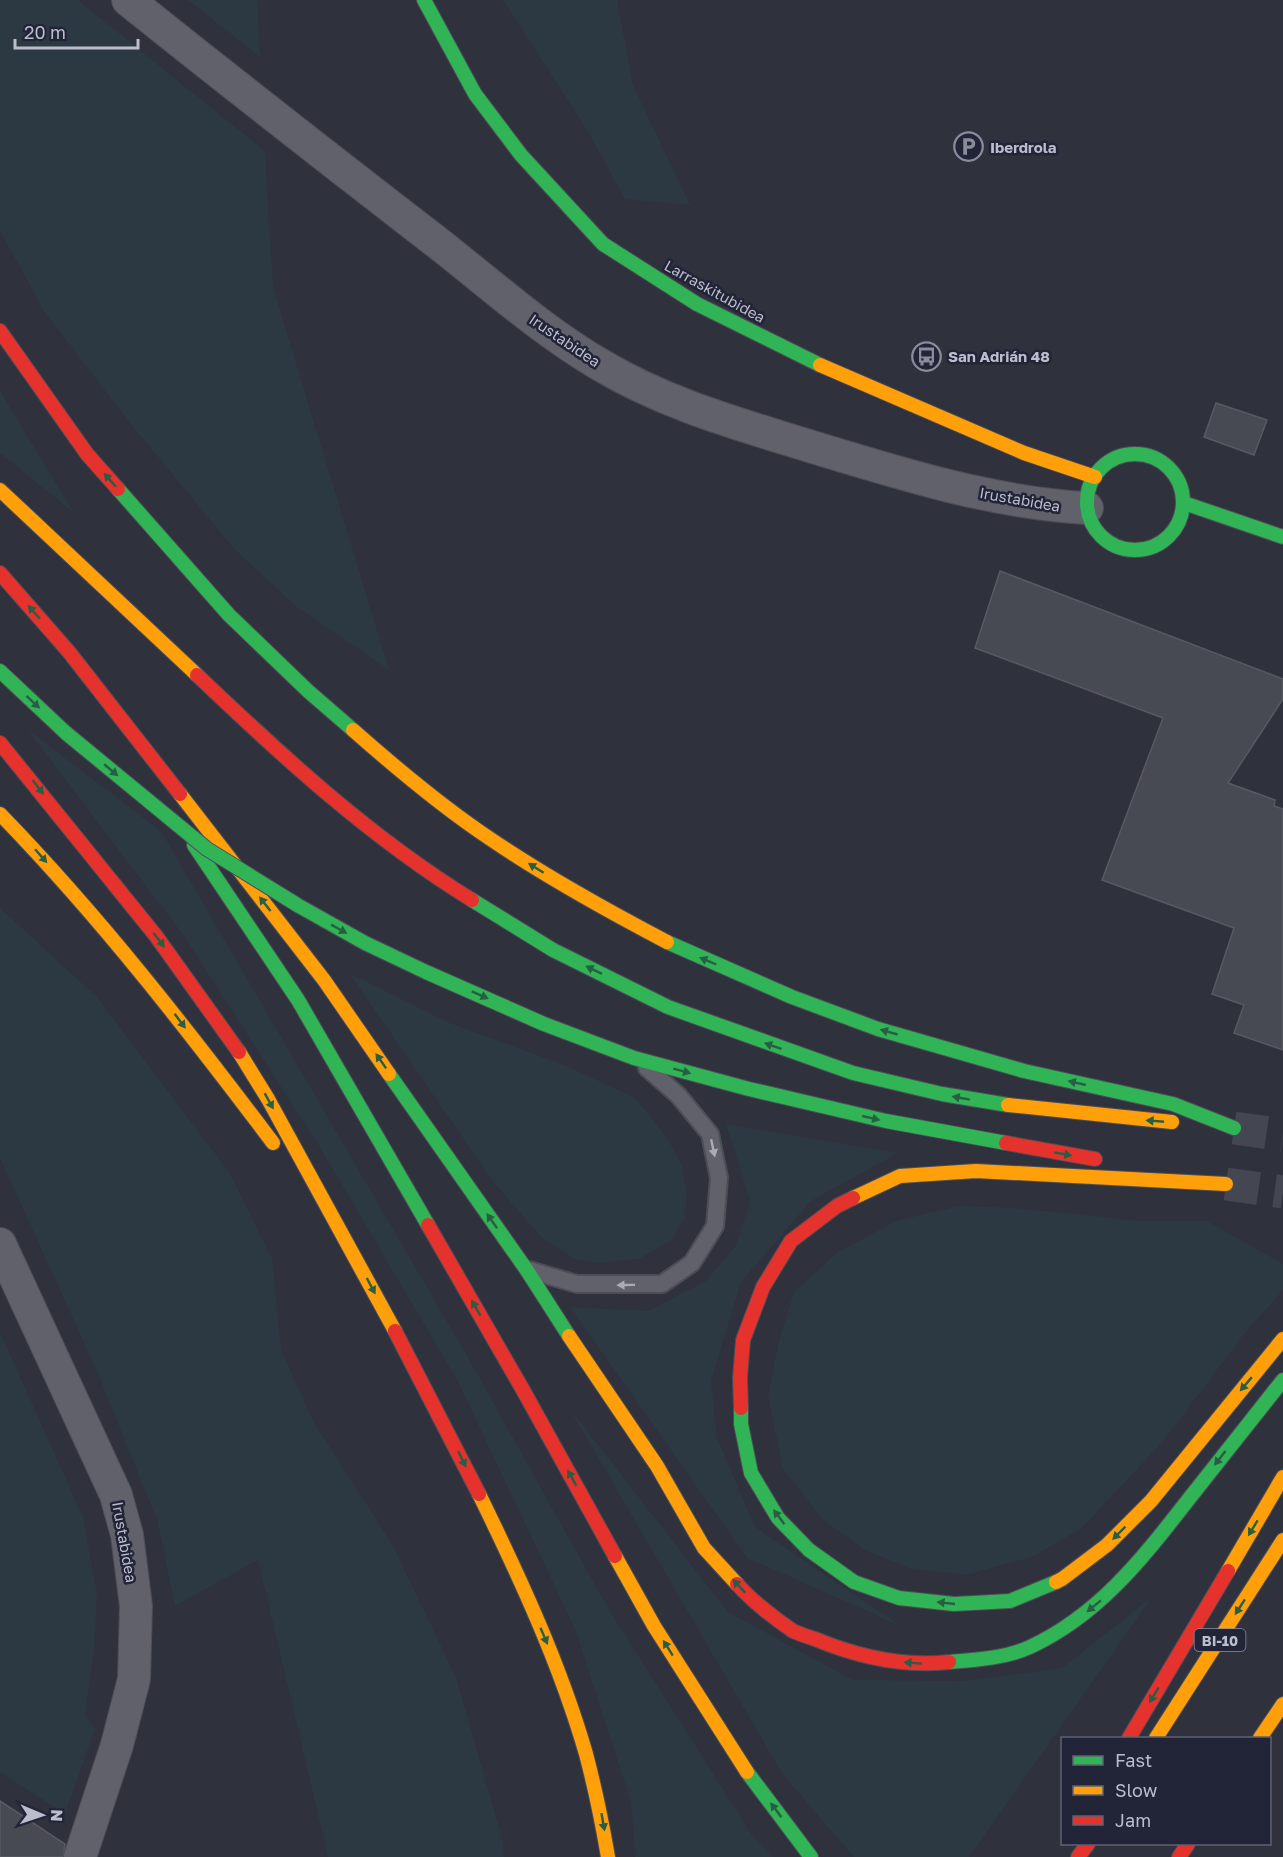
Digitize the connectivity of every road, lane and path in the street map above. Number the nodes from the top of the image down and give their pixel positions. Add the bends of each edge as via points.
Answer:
1 (128, 0) edge
2 (424, 0) edge
3 (0, 331) edge
4 (1095, 477) junction
5 (0, 489) edge
6 (1184, 503) junction
7 (1087, 508) junction
8 (1283, 537) edge
9 (0, 573) edge
10 (69, 652) junction
11 (0, 671) edge
12 (0, 743) edge
13 (0, 814) edge
14 (634, 1058) junction
15 (344, 1235) junction
16 (0, 1244) edge
17 (526, 1269) junction
18 (1283, 1339) edge
19 (1283, 1380) edge
20 (1283, 1477) edge
21 (1283, 1540) edge
22 (1283, 1704) edge
23 (1130, 1737) edge
24 (1157, 1737) edge
25 (1261, 1737) edge
26 (1087, 1845) edge
27 (80, 1857) edge
28 (609, 1857) edge
29 (811, 1857) edge
30 (1078, 1857) edge

1 - 7 street, Irustabidea via 519,309 608,369 665,399 912,477 1046,505
2 - 4 main road, Larraskitubidea via 475,94 521,155 603,244 697,304 804,358 1024,453
3 - 5 main road via 87,454 229,615 399,771 488,838 595,904 685,951 792,997 878,1029 1024,1071 1173,1104 1234,1128 1024,1108 854,1073 668,1006 553,950 441,881 355,818
4 - 6 main road via 1113,459 1149,456 1174,474
4 - 7 main road
6 - 7 main road via 1172,534 1158,545 1132,550 1107,541 1091,521
6 - 8 main road
10 -> 9 main road
17 -> 10 main road via 324,981
29 -> 10 main road via 740,1762 654,1626 518,1379 298,1000
11 -> 14 main road, bridge via 66,733 207,849 308,912 426,972
12 -> 15 main road via 178,964 260,1084
13 -> 15 main road via 147,977
14 -> 17 lane via 678,1095 710,1134 719,1178 715,1226 692,1263 662,1284 577,1284
14 - 18 main road via 886,1121 1226,1184 976,1171 900,1176 837,1206 791,1241 763,1287 743,1340 741,1424 751,1473 778,1518 809,1550 854,1582 899,1598 954,1604 1010,1601 1062,1579 1107,1545 1151,1501
15 -> 28 main road via 432,1399 504,1545 546,1642 578,1730 603,1818
16 - 27 street, Irustabidea via 116,1495 127,1535 136,1606 134,1678 117,1745
19 -> 17 main road via 1110,1593 1074,1623 1028,1648 984,1659 932,1664 895,1662 843,1651 794,1631 744,1592 705,1548 657,1466
20 -> 23 main road
21 -> 24 main road, BI-10
22 - 25 main road
26 - 30 main road

